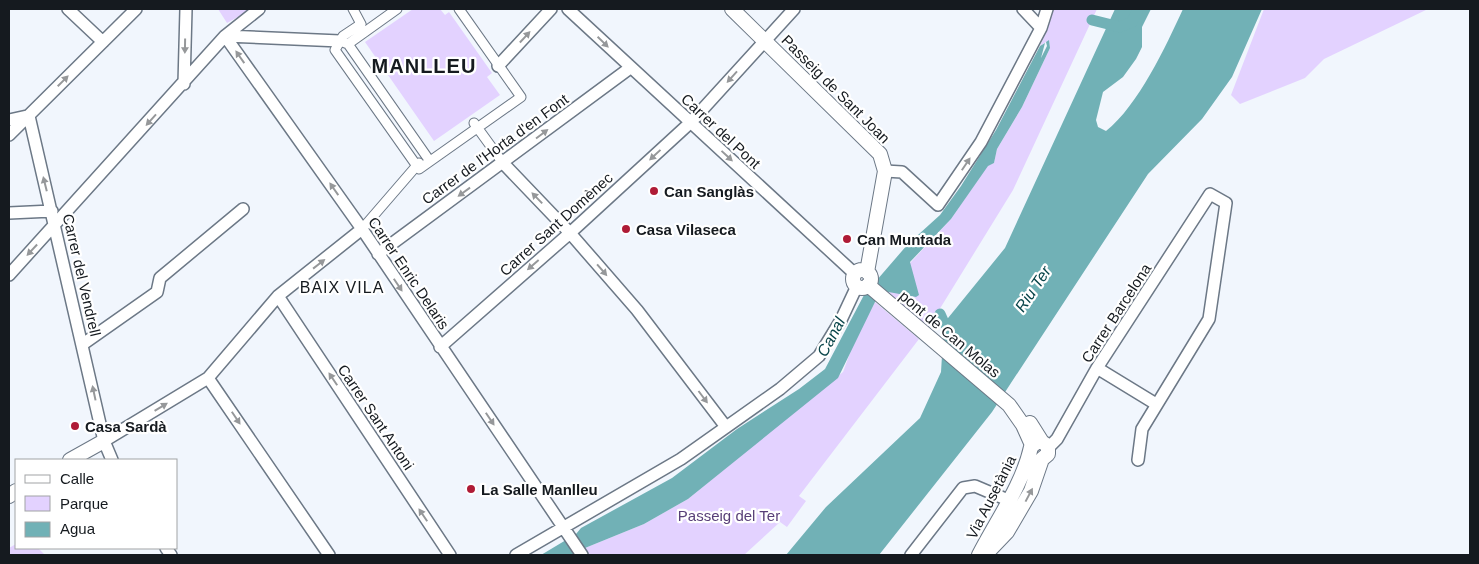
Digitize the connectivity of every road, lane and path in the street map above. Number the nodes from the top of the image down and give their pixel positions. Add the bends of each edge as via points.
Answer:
1 (68, 9) edge
2 (136, 9) edge
3 (186, 9) edge
4 (259, 9) edge
5 (353, 9) edge
6 (358, 9) edge
7 (397, 9) edge
8 (453, 9) edge
9 (459, 9) edge
10 (551, 9) edge
11 (568, 9) edge
12 (732, 9) edge
13 (794, 9) edge
14 (1023, 9) edge
15 (1046, 9) edge
16 (1041, 28) junction
17 (369, 29) junction
18 (225, 36) junction
19 (764, 40) junction
20 (102, 42) junction
21 (344, 42) junction
22 (497, 67) junction
23 (630, 68) junction
24 (184, 84) junction
25 (29, 116) junction
26 (9, 120) edge
27 (691, 122) junction
28 (476, 125) junction
29 (9, 135) edge
30 (427, 157) junction
31 (503, 163) junction
32 (416, 166) junction
33 (885, 171) junction
34 (243, 208) dead end
35 (52, 211) junction
36 (9, 213) edge
37 (55, 225) junction
38 (362, 229) junction
39 (570, 233) junction
40 (378, 254) junction
41 (9, 275) edge
42 (863, 281) junction
43 (278, 296) junction
44 (83, 344) junction
45 (440, 347) junction
46 (1097, 368) junction
47 (208, 378) junction
48 (1156, 404) junction
49 (726, 427) junction
50 (104, 441) junction
51 (1039, 450) junction
52 (72, 459) edge
53 (112, 459) edge
54 (1138, 460) dead end
55 (1008, 500) junction
56 (567, 533) junction
57 (581, 553) edge
58 (329, 555) edge
59 (450, 555) edge
60 (516, 555) edge
61 (912, 555) edge
62 (979, 555) edge
63 (985, 555) edge

1 - 20 street
2 - 20 street
3 -> 24 street
4 - 18 street
5 - 21 street via 361,24 343,36
6 - 17 street
7 - 17 street
8 - 22 street
9 - 22 street
22 -> 10 street
11 -> 23 street, Carrer del Pont
12 - 19 street, Passeig de Sant Joan
13 - 19 street, Carrer Sant Domènec
14 - 16 street
15 - 16 street
33 -> 16 street via 902,172 938,205 981,142
17 - 21 street
18 - 21 street
18 - 24 street
38 -> 18 street, Carrer Enric Delaris
19 -> 27 street, Carrer Sant Domènec
19 - 33 street, Passeig de Sant Joan via 875,148
25 -> 20 street
21 - 30 street
21 - 32 street via 335,50
22 - 28 street via 521,97
23 - 27 street, Carrer del Pont
31 -> 23 street, Carrer de l'Horta d'en Font
24 -> 37 street
25 - 26 street
25 - 29 street
35 -> 25 street, Carrer del Vendrell
27 -> 39 street, Carrer Sant Domènec
27 -> 42 street, Carrer del Pont
28 - 30 street
28 - 31 street
28 - 32 street via 419,169
30 - 32 street
39 -> 31 street
31 -> 40 street, Carrer de l'Horta d'en Font
32 - 38 street
33 - 42 street
34 - 44 street via 160,278 157,292
35 - 36 street
35 - 37 street, Carrer del Vendrell
37 -> 41 street
37 - 44 street, Carrer del Vendrell
38 - 40 street, Carrer Enric Delaris
43 -> 38 street
39 -> 45 street, Carrer Sant Domènec
39 -> 49 street via 637,310
40 -> 45 street, Carrer Enric Delaris
42 - 49 street via 819,356 780,390
42 - 51 street, pont de Can Molas via 1022,413
43 - 47 street
59 -> 43 street, Carrer Sant Antoni
50 -> 44 street, Carrer del Vendrell
45 -> 56 street, Carrer Enric Delaris
46 - 48 street
46 - 48 street, Carrer Barcelona via 1210,194 1226,203 1209,318
46 - 51 street, Carrer Barcelona via 1057,440
50 -> 47 street
47 -> 58 street
48 - 54 street via 1142,429
49 - 56 street
50 - 52 street
50 - 53 street, Carrer del Vendrell
51 - 55 street, Via Ausetània
63 -> 51 street, Via Ausetània via 1003,537 1024,503
55 - 61 street via 975,486 963,488
55 - 62 street, Via Ausetània
56 - 57 street
56 - 60 street

